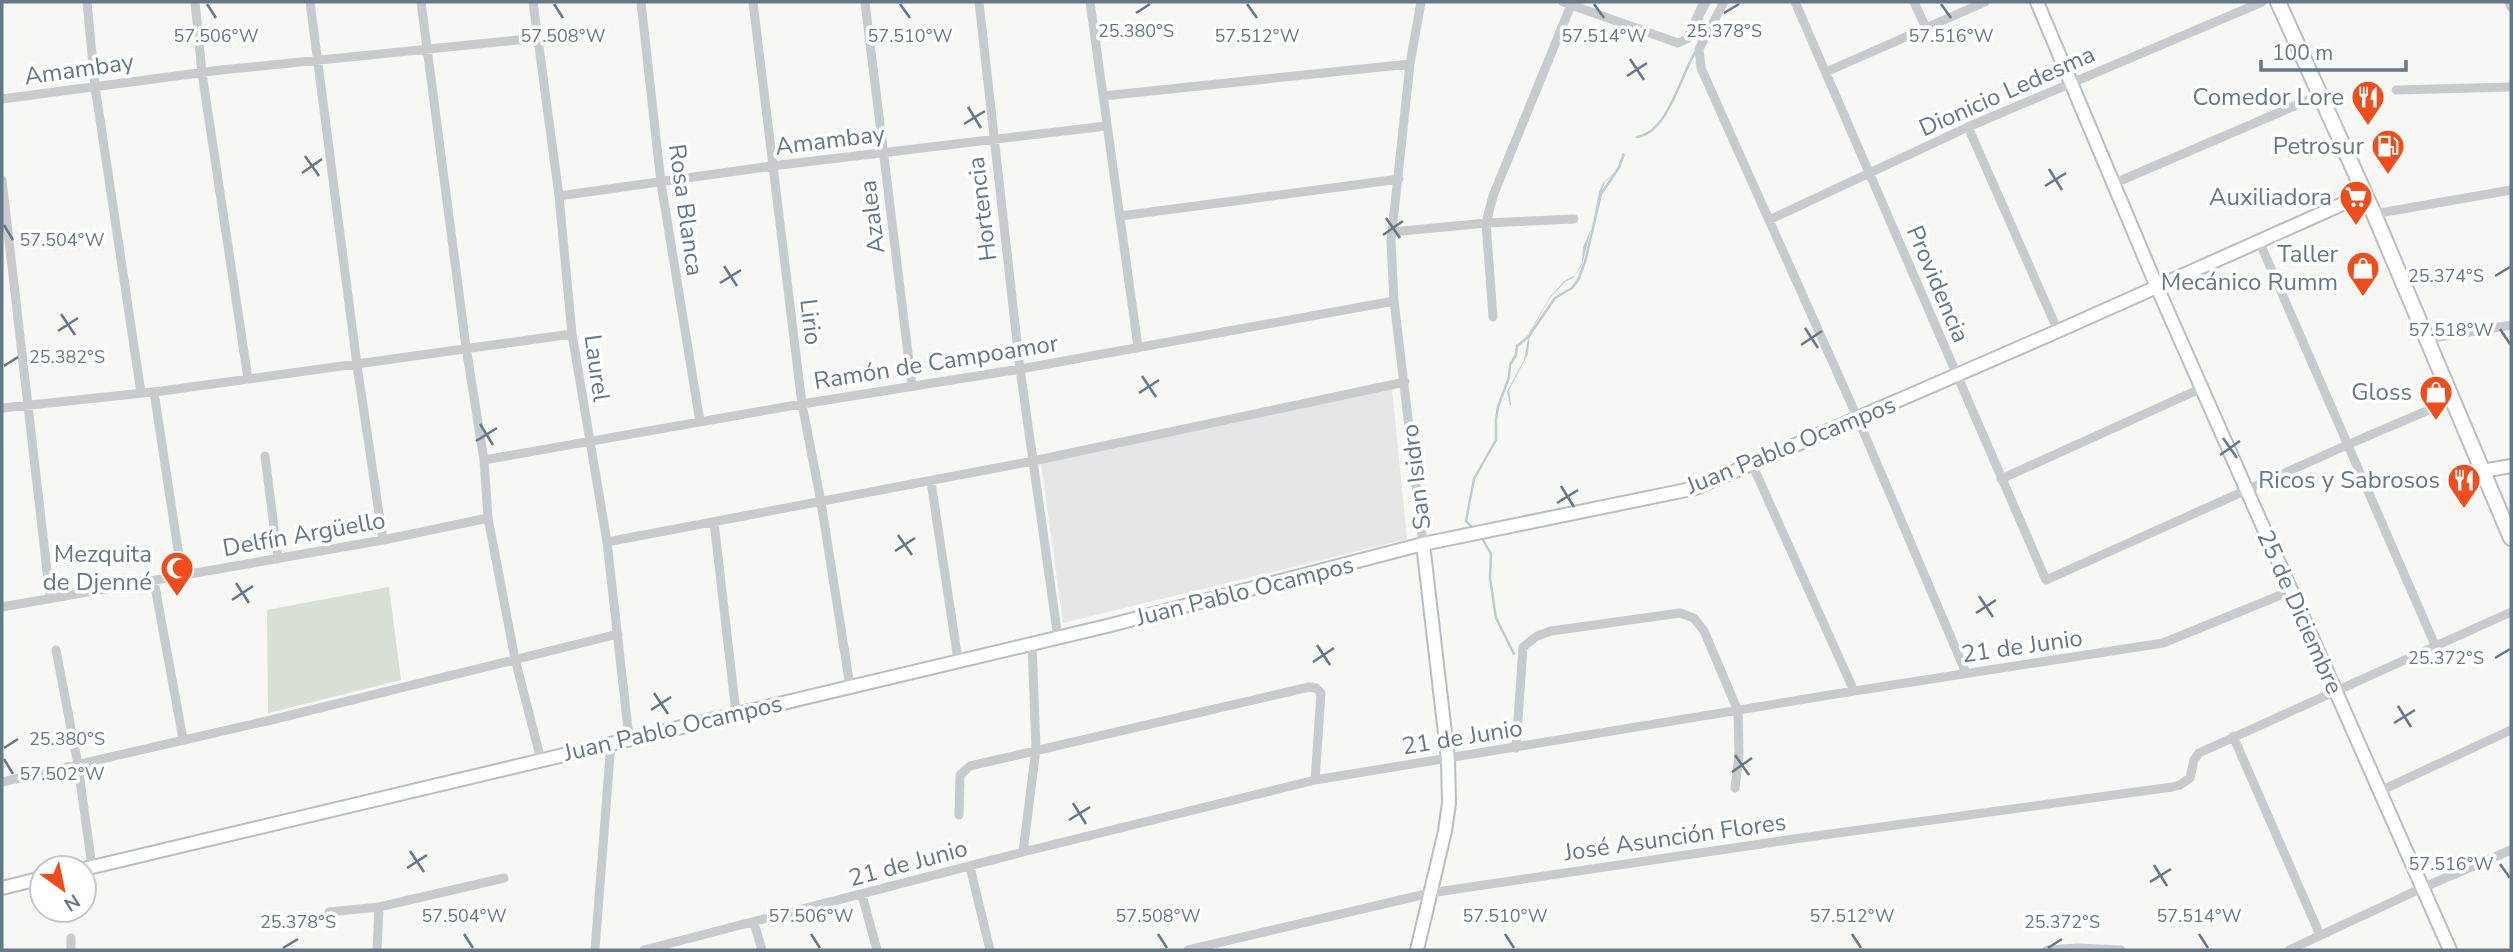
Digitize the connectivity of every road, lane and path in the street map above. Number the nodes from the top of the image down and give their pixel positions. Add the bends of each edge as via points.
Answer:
1 (87, 2) edge
2 (195, 2) edge
3 (310, 2) edge
4 (421, 2) edge
5 (533, 2) edge
6 (641, 2) edge
7 (753, 2) edge
8 (865, 2) edge
9 (979, 2) edge
10 (1090, 2) edge
11 (1420, 2) edge
12 (1704, 2) edge
13 (1724, 2) edge
14 (1795, 2) edge
15 (1914, 2) edge
16 (1984, 2) edge
17 (2038, 2) edge
18 (2262, 2) edge
19 (2278, 2) edge
20 (2509, 2) edge
21 (1567, 4) edge
22 (2511, 7) edge
23 (1926, 28) junction
24 (538, 38) junction
25 (428, 48) junction
26 (318, 60) junction
27 (1410, 64) junction
28 (1826, 72) junction
29 (202, 73) junction
30 (2071, 83) junction
31 (94, 86) junction
32 (2511, 87) edge
33 (2396, 90) dead end
34 (2320, 95) junction
35 (1103, 96) junction
36 (2, 99) edge
37 (1107, 126) junction
38 (1968, 127) junction
39 (994, 139) junction
40 (883, 153) junction
41 (772, 166) junction
42 (1870, 173) junction
43 (1399, 179) junction
44 (2, 180) edge
45 (661, 183) junction
46 (2115, 183) junction
47 (2511, 190) edge
48 (2364, 194) junction
49 (559, 196) junction
50 (2374, 214) junction
51 (1121, 216) junction
52 (1574, 219) dead end
53 (1769, 220) junction
54 (1486, 223) junction
55 (1392, 232) junction
56 (2259, 241) junction
57 (2157, 287) junction
58 (1394, 301) junction
59 (1493, 317) dead end
60 (2511, 325) edge
61 (2059, 331) junction
62 (572, 334) junction
63 (2427, 339) junction
64 (1138, 346) junction
65 (466, 347) junction
66 (357, 365) junction
67 (1020, 369) junction
68 (1956, 376) junction
69 (248, 379) junction
70 (1405, 382) junction
71 (912, 386) junction
72 (2202, 388) junction
73 (153, 392) junction
74 (141, 393) junction
75 (2452, 400) junction
76 (802, 404) junction
77 (29, 405) junction
78 (2, 408) edge
79 (1858, 419) junction
80 (700, 422) junction
81 (589, 443) junction
82 (2347, 445) junction
83 (265, 456) dead end
84 (484, 460) junction
85 (1033, 461) junction
86 (1752, 464) junction
87 (2511, 466) edge
88 (2482, 471) junction
89 (2001, 479) junction
90 (931, 482) junction
91 (2247, 491) junction
92 (821, 502) junction
93 (488, 518) junction
94 (714, 522) junction
95 (2511, 538) edge
96 (383, 540) junction
97 (607, 542) junction
98 (1423, 544) junction
99 (278, 558) junction
100 (181, 576) junction
101 (154, 581) junction
102 (2291, 591) junction
103 (50, 597) junction
104 (2, 607) edge
105 (2511, 612) edge
106 (618, 634) junction
107 (1058, 638) junction
108 (1032, 644) junction
109 (2435, 645) junction
110 (56, 650) dead end
111 (515, 659) junction
112 (958, 660) junction
113 (1966, 673) junction
114 (850, 686) junction
115 (1854, 691) junction
116 (2335, 692) junction
117 (1738, 711) junction
118 (736, 713) junction
119 (2511, 730) edge
120 (2234, 736) junction
121 (629, 738) junction
122 (183, 739) junction
123 (611, 742) junction
124 (1516, 748) junction
125 (1036, 749) junction
126 (1448, 759) junction
127 (541, 760) junction
128 (78, 765) junction
129 (1315, 780) junction
130 (2, 782) edge
131 (1735, 788) dead end
132 (2378, 792) junction
133 (959, 815) dead end
134 (2511, 850) edge
135 (1023, 852) junction
136 (87, 854) edge
137 (98, 866) edge
138 (970, 867) junction
139 (504, 878) dead end
140 (28, 882) edge
141 (2, 888) edge
142 (2422, 888) junction
143 (1430, 893) junction
144 (862, 895) junction
145 (379, 906) junction
146 (329, 912) dead end
147 (754, 923) junction
148 (2320, 935) junction
149 (71, 938) dead end
150 (2077, 949) edge
151 (71, 950) edge
152 (377, 950) edge
153 (595, 950) edge
154 (650, 950) edge
155 (762, 950) edge
156 (877, 950) edge
157 (990, 950) edge
158 (1188, 950) edge
159 (1418, 950) edge
160 (2046, 950) edge
161 (2121, 950) edge
162 (2288, 950) edge
163 (2450, 950) edge

1 - 31 street
2 - 29 street
3 - 26 street
4 - 25 street
5 - 24 street, Laurel
6 - 45 street, Rosa Blanca
7 - 41 street, Lirio
8 - 40 street, Azalea
9 - 39 street, Hortencia
10 - 35 street
11 - 27 street, San Isidro
12 - 21 street via 1686,39 1678,43
13 - 53 street via 1699,49 1701,68
14 - 28 street, Providencia
15 - 23 street
16 - 23 street
17 - 30 street, 25 de Diciembre
18 - 30 street, Dionicio Ledesma
19 - 34 main road
20 - 22 street
21 - 54 street
23 - 28 street
24 - 25 street, Amambay
24 - 49 street, Laurel
25 - 26 street, Amambay
25 - 65 street
26 - 29 street, Amambay
26 - 66 street
27 - 35 street
27 - 43 street, San Isidro
28 - 42 street, Providencia
29 - 31 street, Amambay
29 - 69 street
30 - 38 street, Dionicio Ledesma
30 - 46 street, 25 de Diciembre
31 - 36 street, Amambay
31 - 74 street
32 - 33 street
34 - 46 street
34 - 48 main road
35 - 37 street
37 - 39 street, Amambay
37 - 51 street
38 - 42 street, Dionicio Ledesma
38 - 61 street
39 - 40 street, Amambay
39 - 67 street, Hortencia
40 - 41 street, Amambay
40 - 71 street, Azalea
41 - 45 street, Amambay
41 - 76 street, Lirio
42 - 53 street, Dionicio Ledesma
42 - 68 street, Providencia
43 - 51 street
43 - 55 street, San Isidro
44 - 77 street
45 - 49 street, Amambay
45 - 80 street, Rosa Blanca
46 - 57 street, 25 de Diciembre
47 - 50 street
48 - 50 main road
48 - 56 street, Juan Pablo Ocampos
49 - 62 street, Laurel
50 - 63 main road
51 - 64 street
52 - 54 street
53 - 79 street
54 - 55 street
54 - 59 street
55 - 58 street, San Isidro
56 - 57 street, Juan Pablo Ocampos
56 - 82 street
57 - 61 street, Juan Pablo Ocampos
57 - 72 street, 25 de Diciembre
58 - 64 street, Ramón de Campoamor
58 - 70 street, San Isidro
60 - 63 street
61 - 68 street, Juan Pablo Ocampos
62 - 65 street
62 - 81 street, Laurel
63 - 75 main road
64 - 67 street, Ramón de Campoamor
65 - 66 street
65 - 84 street
66 - 69 street
66 - 96 street
67 - 71 street, Ramón de Campoamor
67 - 85 street, Hortencia
68 - 79 street, Juan Pablo Ocampos
68 - 89 street, Providencia
69 - 73 street
70 - 85 street
70 - 98 street, San Isidro
71 - 76 street, Ramón de Campoamor
72 - 89 street
72 - 91 street, 25 de Diciembre
73 - 74 street
73 - 100 street
74 - 77 street
75 - 82 street
75 - 88 main road
76 - 80 street, Ramón de Campoamor
76 - 92 street, Lirio
77 - 78 street
77 - 103 street
79 - 86 street, Juan Pablo Ocampos
79 - 113 street
80 - 81 street, Ramón de Campoamor
81 - 84 street, Ramón de Campoamor
81 - 97 street, Laurel
82 - 91 street
82 - 109 street
83 - 99 street
84 - 93 street
85 - 90 street
85 - 107 street, Hortencia
86 - 98 street, Juan Pablo Ocampos via 1696,488
86 - 115 street
87 - 88 street
88 - 95 main road
89 - 91 street, Providencia via 2046,580
90 - 92 street
90 - 112 street
91 - 102 street, 25 de Diciembre
92 - 94 street
92 - 114 street, Lirio
93 - 96 street, Delfín Argüello
93 - 111 street
94 - 97 street
94 - 118 street
96 - 99 street, Delfín Argüello
97 - 106 street, Laurel
98 - 107 street, Juan Pablo Ocampos
98 - 126 street, San Isidro
99 - 100 street, Delfín Argüello
100 - 101 street, Delfín Argüello
101 - 103 street, Delfín Argüello
101 - 122 street
102 - 113 street, 21 de Junio via 2163,643
102 - 116 street, 25 de Diciembre
103 - 104 street, Delfín Argüello
105 - 109 street
106 - 111 street
106 - 121 street, Laurel
107 - 108 street, Juan Pablo Ocampos
108 - 112 street, Juan Pablo Ocampos
108 - 125 street
109 - 116 street
110 - 128 street
111 - 122 street
111 - 127 street
112 - 114 street, Juan Pablo Ocampos
113 - 115 street, 21 de Junio
114 - 118 street, Juan Pablo Ocampos
115 - 117 street, 21 de Junio
116 - 120 street
116 - 132 street, 25 de Diciembre
117 - 124 street, 21 de Junio
117 - 124 street via 1704,631 1694,618 1680,612 1551,631 1523,647
117 - 131 street
118 - 121 street, Juan Pablo Ocampos
119 - 132 street
120 - 143 street, José Asunción Flores via 2199,754 2191,776 2172,787
120 - 148 street
121 - 123 street, Juan Pablo Ocampos
122 - 128 street
123 - 127 street, Juan Pablo Ocampos
123 - 153 street
124 - 126 street, 21 de Junio
125 - 129 street via 1309,687 1321,693
125 - 133 street via 963,770
125 - 135 street
126 - 129 street, 21 de Junio
126 - 143 street, San Isidro via 1449,803
127 - 137 street, Juan Pablo Ocampos
128 - 130 street
128 - 136 street
129 - 135 street, 21 de Junio
132 - 142 street, 25 de Diciembre
134 - 142 street
135 - 138 street, 21 de Junio
138 - 144 street, 21 de Junio
138 - 157 street
139 - 145 street
140 - 141 street
142 - 148 street
142 - 163 street, 25 de Diciembre
143 - 158 street, José Asunción Flores
143 - 159 street, San Isidro
144 - 147 street, 21 de Junio
144 - 156 street
145 - 146 street
145 - 152 street
147 - 154 street, 21 de Junio
147 - 155 street
148 - 162 street
149 - 151 street
150 - 160 street
150 - 161 street

